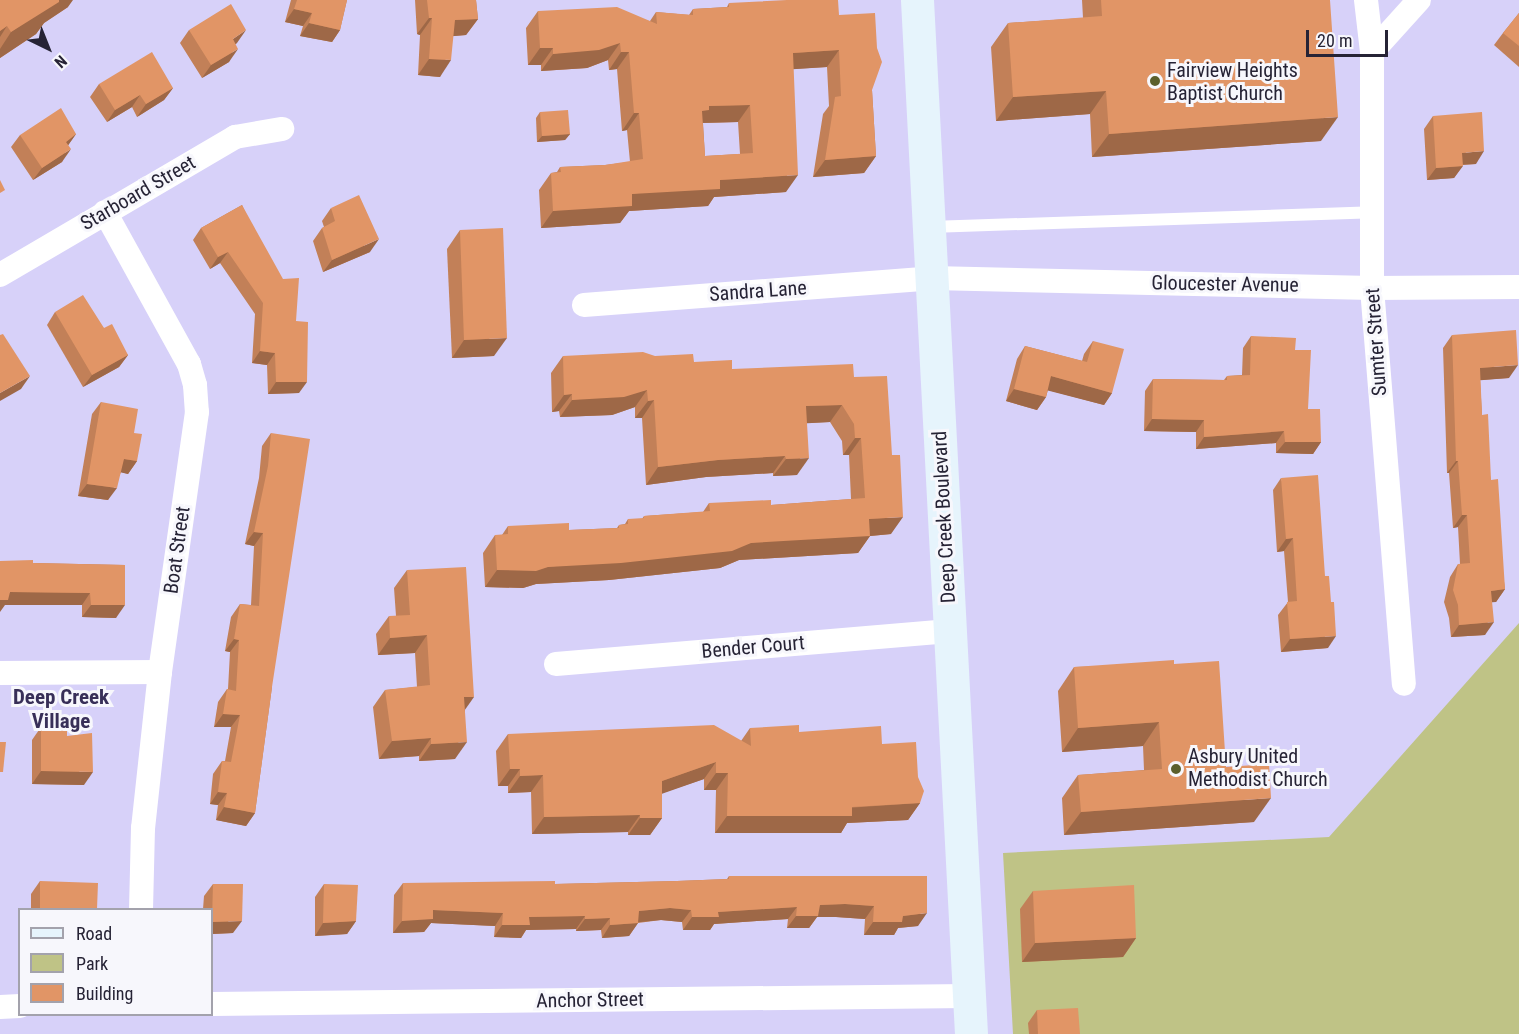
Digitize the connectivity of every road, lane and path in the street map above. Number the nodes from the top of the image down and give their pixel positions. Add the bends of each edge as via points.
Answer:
1 (916, 0) edge
2 (1366, 0) edge
3 (1419, 0) edge
4 (1372, 52) junction
5 (282, 129) dead end
6 (105, 212) junction
7 (1372, 212) junction
8 (929, 227) junction
9 (0, 275) edge
10 (932, 278) junction
11 (1519, 287) edge
12 (1372, 288) junction
13 (584, 305) dead end
14 (950, 631) junction
15 (556, 664) dead end
16 (160, 672) junction
17 (0, 673) edge
18 (1404, 684) dead end
19 (141, 908) edge
20 (968, 996) junction
21 (213, 1004) edge
22 (18, 1006) edge
23 (0, 1007) edge
24 (971, 1034) edge

1 - 8 street, Deep Creek Boulevard
2 - 4 street, Sumter Street
3 - 4 street
4 - 7 street, Sumter Street
5 - 6 street, Starboard Street via 235,137
6 - 9 street, Starboard Street
6 - 16 street, Boat Street via 189,364 195,385 197,412
7 - 8 lane
7 - 12 street, Sumter Street
8 - 10 street, Deep Creek Boulevard
10 - 12 street, Gloucester Avenue
10 - 13 street, Sandra Lane
10 - 14 street, Deep Creek Boulevard
11 - 12 street, Gloucester Avenue
12 - 18 street, Sumter Street
14 - 15 street, Bender Court
14 - 20 street, Deep Creek Boulevard
16 - 17 street
16 - 19 street, Boat Street via 143,828
20 - 21 street, Anchor Street
20 - 24 street, Deep Creek Boulevard
22 - 23 street

